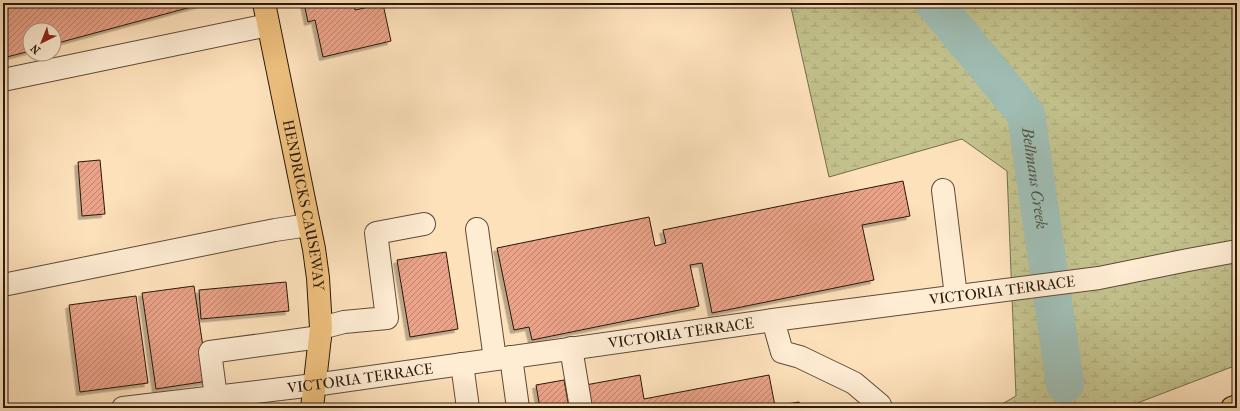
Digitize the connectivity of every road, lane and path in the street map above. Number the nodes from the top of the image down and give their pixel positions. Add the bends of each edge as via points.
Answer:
1 (264, 3) edge
2 (268, 26) junction
3 (3, 80) edge
4 (943, 190) dead end
5 (424, 224) dead end
6 (309, 225) junction
7 (477, 229) dead end
8 (1237, 251) edge
9 (3, 285) edge
10 (956, 296) junction
11 (773, 320) junction
12 (321, 332) junction
13 (571, 348) junction
14 (503, 358) junction
15 (462, 364) junction
16 (314, 385) junction
17 (216, 397) junction
18 (1237, 406) edge
19 (123, 408) edge
20 (312, 408) edge
21 (468, 408) edge
22 (518, 408) edge
23 (580, 408) edge
24 (881, 408) edge
25 (1232, 408) edge

1 - 2 main road, HENDRICKS CAUSEWAY
2 - 3 street
2 - 6 main road, HENDRICKS CAUSEWAY
4 - 10 street
5 - 12 street via 376,233 387,318 344,322
6 - 9 street
6 - 12 main road, HENDRICKS CAUSEWAY via 318,278
7 - 14 street
8 - 10 street, VICTORIA TERRACE via 1099,278
10 - 11 street, VICTORIA TERRACE
11 - 13 street, VICTORIA TERRACE
11 - 24 street via 782,352 800,357 854,383
12 - 16 main road, HENDRICKS CAUSEWAY
12 - 17 street via 210,352
13 - 14 street, VICTORIA TERRACE
13 - 23 street
14 - 15 street, VICTORIA TERRACE
14 - 22 street
15 - 16 street, VICTORIA TERRACE
15 - 21 street
16 - 17 street, VICTORIA TERRACE
16 - 20 main road, HENDRICKS CAUSEWAY
17 - 19 street, VICTORIA TERRACE
18 - 25 main road

